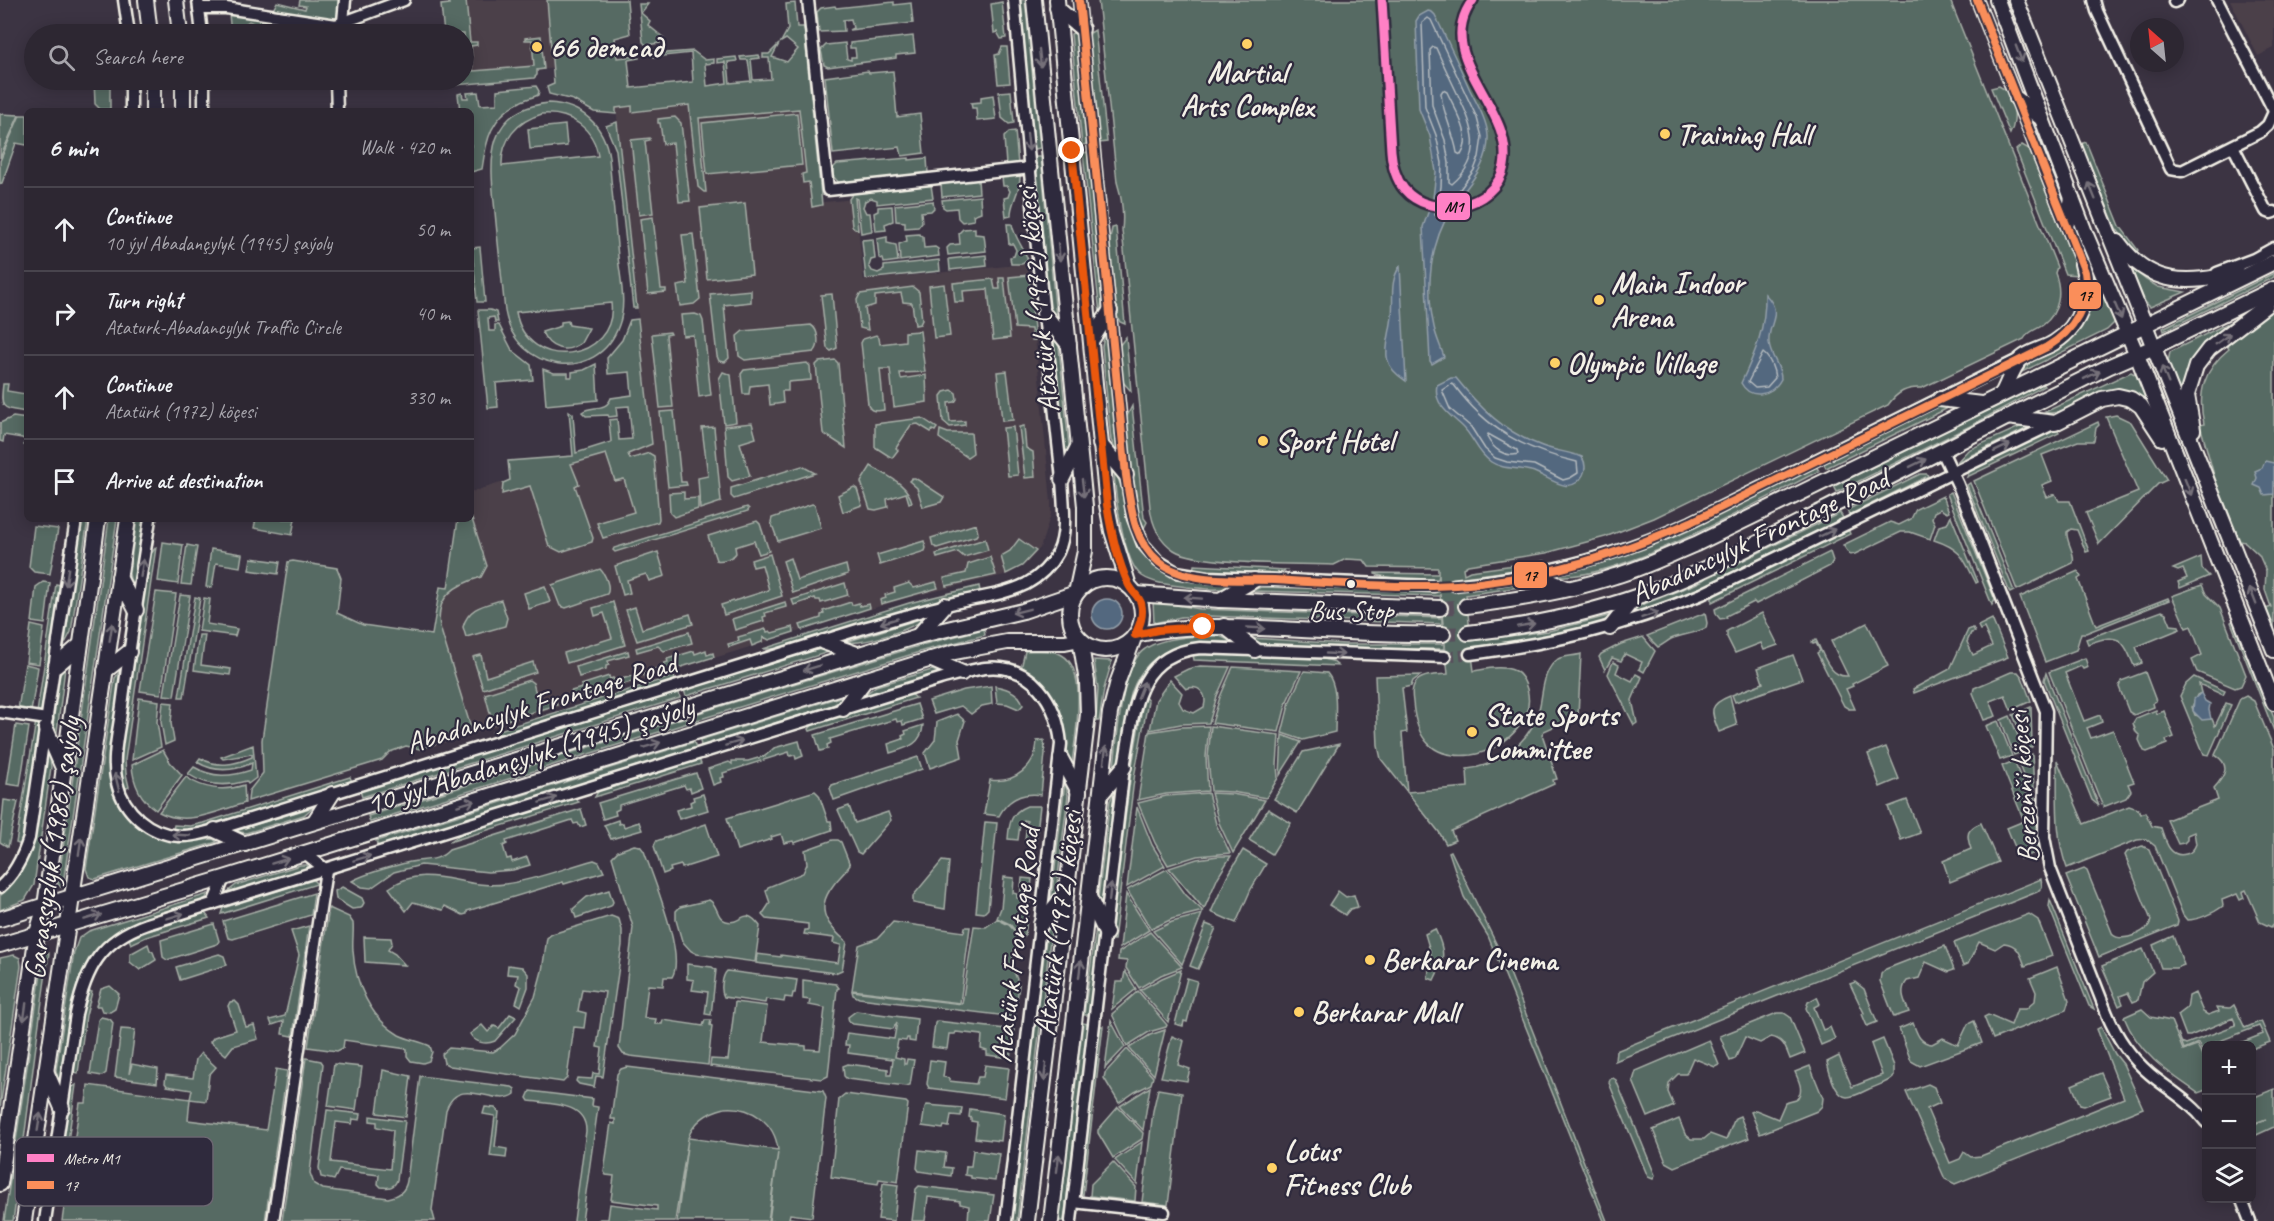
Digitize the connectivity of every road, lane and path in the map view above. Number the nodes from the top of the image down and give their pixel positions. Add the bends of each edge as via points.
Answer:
1 (124, 0) edge
2 (146, 0) edge
3 (176, 0) edge
4 (345, 0) edge
5 (404, 0) edge
6 (808, 0) edge
7 (1014, 0) edge
8 (1034, 0) edge
9 (1079, 0) edge
10 (1977, 0) edge
11 (1997, 0) edge
12 (2016, 0) edge
13 (2094, 0) edge
14 (2217, 0) edge
15 (198, 4) edge
16 (1057, 4) edge
17 (128, 24) edge
18 (149, 24) edge
19 (179, 24) edge
20 (201, 24) edge
21 (320, 24) edge
22 (339, 24) edge
23 (345, 24) edge
24 (1082, 29) junction
25 (131, 90) edge
26 (153, 90) edge
27 (183, 90) edge
28 (204, 90) edge
29 (336, 90) edge
30 (2017, 99) junction
31 (131, 108) edge
32 (153, 108) edge
33 (183, 108) edge
34 (204, 108) edge
35 (337, 108) edge
36 (2274, 112) edge
37 (2043, 120) junction
38 (2233, 146) junction
39 (1031, 168) junction
40 (2072, 198) junction
41 (2274, 212) edge
42 (2067, 224) junction
43 (2106, 226) junction
44 (2274, 248) edge
45 (2274, 254) edge
46 (2274, 262) edge
47 (2082, 264) joint
48 (2256, 271) junction
49 (2188, 281) junction
50 (2274, 290) edge
51 (1110, 311) junction
52 (1044, 314) junction
53 (2144, 323) junction
54 (2127, 332) junction
55 (1091, 340) junction
56 (1069, 345) junction
57 (2154, 347) junction
58 (2137, 355) junction
59 (2020, 359) junction
60 (2003, 392) junction
61 (1940, 399) junction
62 (1981, 404) junction
63 (2007, 417) junction
64 (2055, 423) junction
65 (1100, 444) junction
66 (1078, 447) junction
67 (2194, 447) junction
68 (1942, 451) junction
69 (2175, 454) junction
70 (1952, 472) junction
71 (1126, 475) junction
72 (1062, 479) junction
73 (76, 522) edge
74 (98, 522) edge
75 (128, 522) edge
76 (150, 522) edge
77 (1534, 575) junction
78 (119, 577) junction
79 (1254, 580) junction
80 (1454, 585) tunnel mouth
81 (1434, 586) tunnel mouth
82 (1567, 588) junction
83 (1132, 590) junction
84 (1076, 593) junction
85 (1634, 598) junction
86 (1220, 600) junction
87 (945, 605) junction
88 (1466, 606) tunnel mouth
89 (1440, 608) tunnel mouth
90 (136, 610) junction
91 (1224, 626) junction
92 (1610, 628) junction
93 (1468, 633) tunnel mouth
94 (1443, 634) tunnel mouth
95 (1135, 635) junction
96 (918, 636) junction
97 (1080, 639) junction
98 (823, 642) junction
99 (79, 646) junction
100 (1256, 650) junction
101 (2274, 650) edge
102 (129, 652) junction
103 (858, 654) junction
104 (1470, 654) tunnel mouth
105 (1445, 657) tunnel mouth
106 (930, 659) junction
107 (56, 666) junction
108 (105, 670) junction
109 (962, 673) junction
110 (866, 680) junction
111 (2274, 703) edge
112 (843, 709) junction
113 (0, 712) edge
114 (46, 724) junction
115 (1061, 759) junction
116 (1124, 767) junction
117 (63, 768) junction
118 (1078, 792) junction
119 (332, 794) junction
120 (1101, 794) junction
121 (314, 822) junction
122 (215, 830) junction
123 (245, 844) junction
124 (305, 853) junction
125 (326, 870) junction
126 (224, 878) junction
127 (0, 888) edge
128 (1066, 893) junction
129 (1089, 896) junction
130 (72, 898) junction
131 (213, 904) junction
132 (45, 906) junction
133 (0, 919) edge
134 (1041, 924) junction
135 (69, 925) junction
136 (37, 933) junction
137 (1106, 933) junction
138 (0, 945) edge
139 (46, 1071) junction
140 (11, 1107) junction
141 (62, 1108) junction
142 (2202, 1117) edge
143 (0, 1121) edge
144 (36, 1137) edge
145 (57, 1137) edge
146 (0, 1184) edge
147 (1073, 1202) junction
148 (2243, 1203) edge
149 (26, 1206) edge
150 (47, 1206) edge
151 (1164, 1212) dead end
152 (24, 1221) edge
153 (45, 1221) edge
154 (273, 1221) edge
155 (1006, 1221) edge
156 (1027, 1221) edge
157 (1051, 1221) edge
158 (1071, 1221) edge
159 (2250, 1221) edge

1 - 17 street
2 - 18 main road
3 - 19 main road
4 - 22 street
5 - 23 street
6 - 39 street via 828,190
7 -> 39 street, Abadancylyk Frontage Road
8 -> 56 main road, Atatürk (1972) köçesi
9 - 24 street
10 - 30 street
11 -> 37 main road
43 -> 12 main road
13 - 38 street via 2172,170 2182,171
14 - 36 street
15 - 20 street
15 - 21 street
16 - 24 main road
16 - 55 main road, Atatürk (1972) köçesi
24 - 51 street
25 - 31 street
26 - 32 main road
27 - 33 main road
28 - 34 street
29 - 35 street
30 - 37 main road
30 - 42 street
36 - 38 street via 2260,132
37 - 40 main road
38 - 41 street via 2266,211
39 - 52 street, Abadancylyk Frontage Road
40 - 42 main road
40 -> 54 main road
42 - 47 street
43 - 49 main road via 2138,265 2164,279
43 - 53 main road
44 - 49 street
45 - 48 main road
46 - 48 main road
47 - 59 main road via 2086,296 2074,322 2056,342
48 - 49 main road
48 - 53 main road
50 - 57 main road
67 -> 50 main road via 2187,395 2196,366 2209,349 2265,306
51 - 55 main road
51 - 71 street
52 - 56 main road
52 - 72 street, Abadancylyk Frontage Road
53 - 54 main road
53 - 57 main road
54 - 58 main road
54 - 60 main road
55 - 65 main road, Atatürk (1972) köçesi
56 - 66 main road, Atatürk (1972) köçesi
57 - 58 main road
67 -> 57 main road
63 -> 58 main road
58 - 69 main road
59 - 60 main road
59 - 61 street, Abadancylyk Frontage Road
60 - 62 main road
61 - 62 main road
61 - 77 street, Abadancylyk Frontage Road via 1668,532 1604,556
62 - 82 main road via 1696,544 1614,577
63 - 64 main road
63 - 68 main road
64 - 69 main road via 2102,399 2118,396 2141,406
70 -> 64 street, Abadancylyk Frontage Road
65 - 71 main road
65 - 83 main road, Atatürk (1972) köçesi via 1112,531
66 - 72 main road
66 -> 84 main road, Atatürk (1972) köçesi via 1087,534
101 -> 67 main road
68 - 70 street, Berzeňňi köçesi
85 -> 68 main road via 1689,576
69 -> 111 main road
92 -> 70 street, Abadancylyk Frontage Road via 1702,594
70 - 142 street, Berzeňňi köçesi via 2046,711 2044,837 2050,868 2071,923 2121,1043 2141,1066
71 - 79 street via 1136,526 1143,544 1158,561 1186,575
72 - 87 street, Abadancylyk Frontage Road via 1062,539 1048,566 1017,587
73 -> 107 street, Garaşsyzlyk (1986) şaýoly
74 - 99 main road, Garaşsyzlyk (1986) şaýoly
75 - 78 main road, Garaşsyzlyk (1986) şaýoly
90 -> 76 street
77 - 80 street, Abadancylyk Frontage Road
77 - 82 main road
78 - 90 main road
108 -> 78 main road, Garaşsyzlyk (1986) şaýoly
79 - 81 street
79 - 86 main road
82 - 88 main road
83 - 84 main road via 1107,578 1095,579
86 -> 83 main road
83 - 95 main road via 1141,604 1142,615
84 -> 96 main road, 10 ýyl Abadançylyk (1945) şaýoly via 1023,611
84 - 97 main road via 1070,612
85 - 92 main road
93 -> 85 main road via 1542,622
86 - 89 main road
87 - 96 main road
87 -> 98 street, Abadancylyk Frontage Road
90 - 102 street
91 -> 94 main road
91 - 95 main road via 1181,627
91 - 100 main road
92 - 104 street, Abadancylyk Frontage Road via 1558,641
95 - 97 main road via 1120,646 1102,650
120 -> 95 main road, Atatürk (1972) köçesi via 1114,696
96 - 103 main road, 10 ýyl Abadançylyk (1945) şaýoly
97 - 106 main road, 10 ýyl Abadançylyk (1945) şaýoly via 1007,642
97 - 118 main road, Atatürk (1972) köçesi via 1088,706
98 - 103 main road
98 - 119 street, Abadancylyk Frontage Road
99 - 107 main road
99 - 117 main road, Garaşsyzlyk (1986) şaýoly
100 -> 105 street
116 -> 100 street via 1139,692 1156,666 1192,648
102 - 108 main road
122 -> 102 street, Abadancylyk Frontage Road via 192,836 167,834 142,822 120,792 115,771
103 -> 121 main road, 10 ýyl Abadançylyk (1945) şaýoly
106 - 109 main road
106 - 110 main road, 10 ýyl Abadançylyk (1945) şaýoly
107 - 114 street, Garaşsyzlyk (1986) şaýoly
130 -> 108 main road, Garaşsyzlyk (1986) şaýoly
109 - 112 street
109 - 115 street, Atatürk Frontage Road via 997,669 1033,683 1053,709 1060,732
110 - 112 main road
124 -> 110 main road, 10 ýyl Abadançylyk (1945) şaýoly
125 -> 112 street
113 - 114 street
114 - 117 main road
114 - 127 street, Garaşsyzlyk (1986) şaýoly via 29,838 22,860
115 - 118 main road
115 - 134 street, Atatürk Frontage Road
116 - 120 main road
137 -> 116 street
117 - 132 main road, Garaşsyzlyk (1986) şaýoly
118 - 128 main road, Atatürk (1972) köçesi
119 - 121 main road
119 - 122 street, Abadancylyk Frontage Road
120 - 129 main road, Atatürk (1972) köçesi
121 - 123 main road, 10 ýyl Abadançylyk (1945) şaýoly
122 - 123 main road
123 - 130 main road, 10 ýyl Abadançylyk (1945) şaýoly
124 - 125 street
126 -> 124 main road, 10 ýyl Abadançylyk (1945) şaýoly
125 - 131 street
125 - 154 street
126 - 131 street
135 -> 126 main road, 10 ýyl Abadançylyk (1945) şaýoly
128 - 134 main road
128 -> 156 main road, Atatürk (1972) köçesi
129 - 137 main road
157 -> 129 main road, Atatürk (1972) köçesi
130 - 132 main road, 10 ýyl Abadançylyk (1945) şaýoly
130 - 135 main road, Garaşsyzlyk (1986) şaýoly
141 -> 131 street via 81,990 92,966 109,945 127,932
132 - 133 main road, 10 ýyl Abadançylyk (1945) şaýoly
132 - 136 main road, Garaşsyzlyk (1986) şaýoly
134 - 155 street, Atatürk Frontage Road
135 - 136 main road, 10 ýyl Abadançylyk (1945) şaýoly
135 - 139 main road, Garaşsyzlyk (1986) şaýoly
136 - 138 main road, 10 ýyl Abadançylyk (1945) şaýoly
136 -> 140 main road, Garaşsyzlyk (1986) şaýoly
137 - 147 street
139 - 141 main road
144 -> 139 main road, Garaşsyzlyk (1986) şaýoly
140 - 143 main road
140 - 146 main road, Garaşsyzlyk (1986) şaýoly
141 - 145 street
147 - 151 street
147 - 158 street
148 - 159 street
149 - 152 main road, Garaşsyzlyk (1986) şaýoly
150 - 153 street

